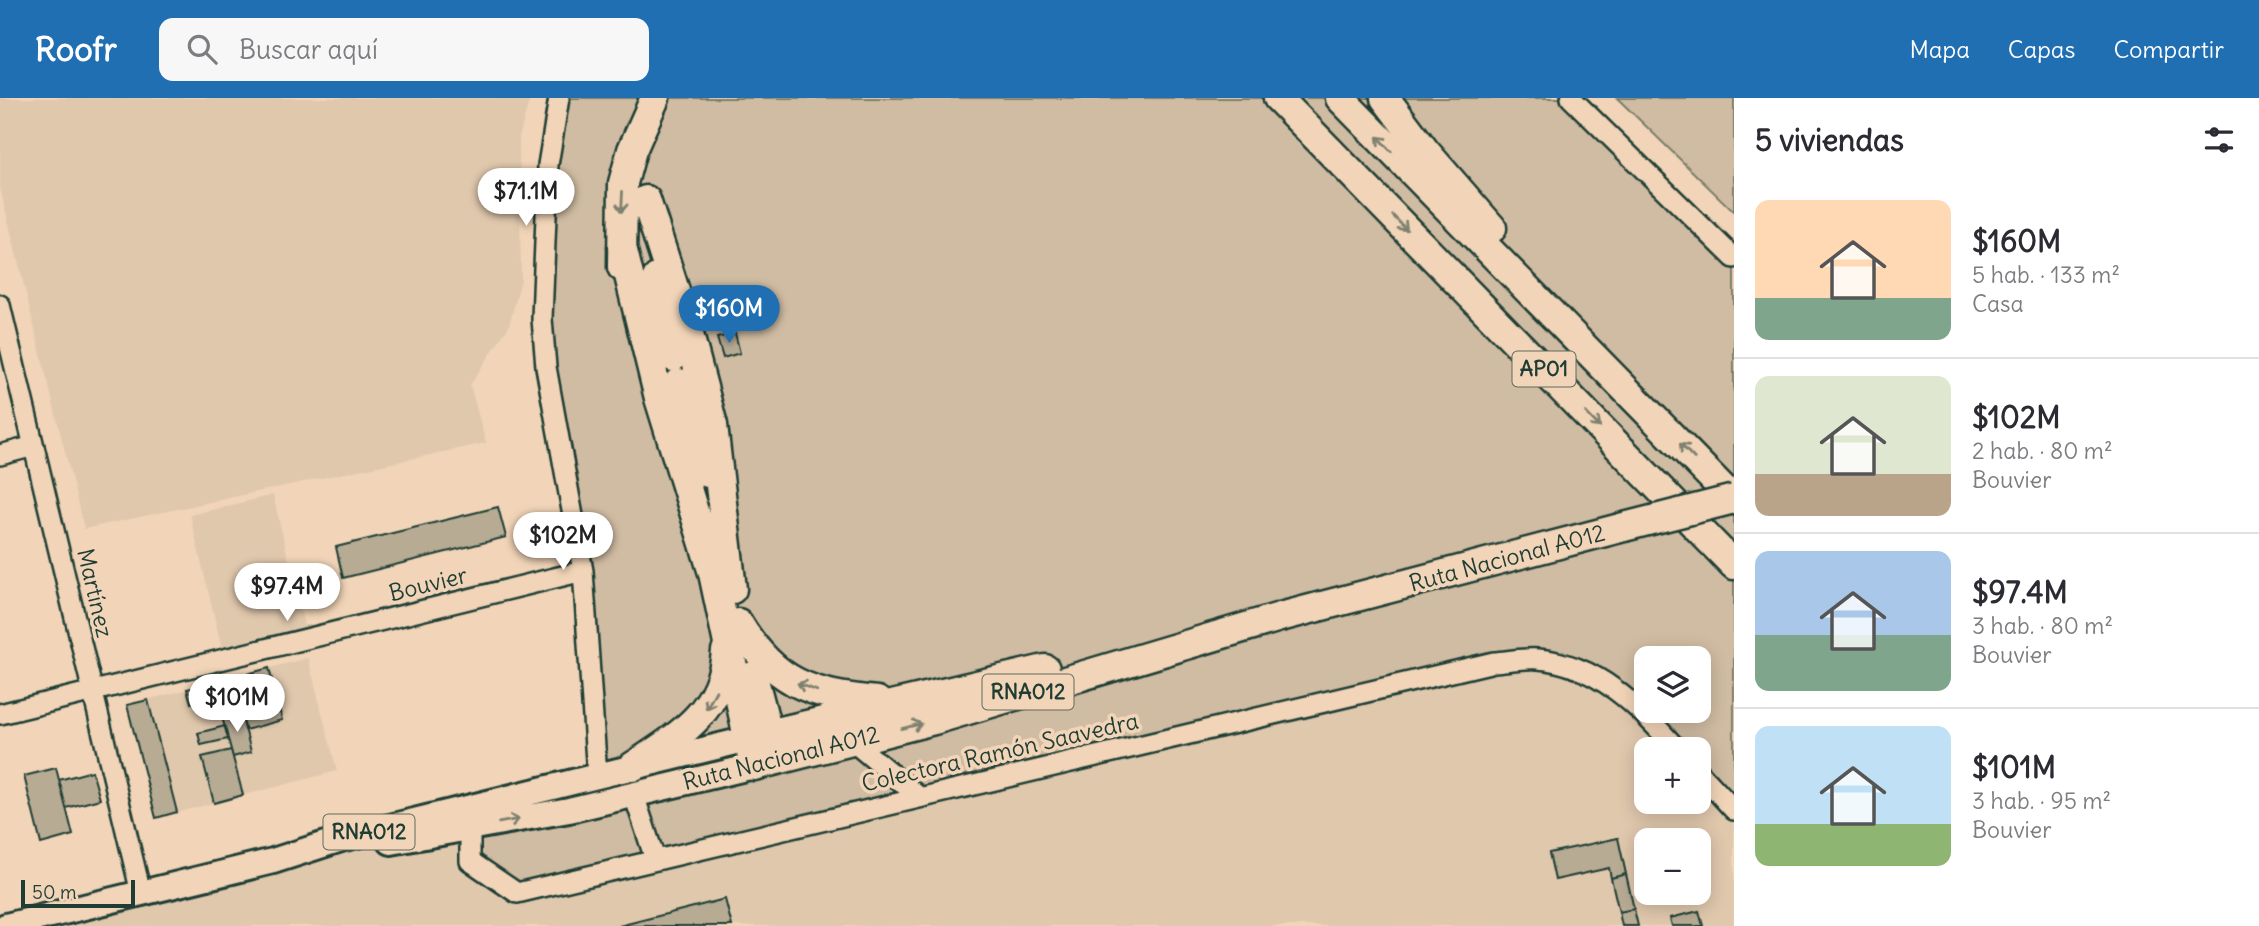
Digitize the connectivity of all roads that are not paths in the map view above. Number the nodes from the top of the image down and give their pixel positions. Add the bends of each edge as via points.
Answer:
1 (559, 98) edge
2 (1256, 98) edge
3 (1279, 98) edge
4 (1340, 98) edge
5 (1385, 98) edge
6 (1571, 98) edge
7 (652, 106) edge
8 (1352, 174) junction
9 (646, 200) junction
10 (622, 247) junction
11 (1734, 258) edge
12 (0, 305) edge
13 (1587, 348) junction
14 (675, 370) junction
15 (34, 446) junction
16 (0, 455) edge
17 (686, 489) junction
18 (1734, 500) edge
19 (722, 512) junction
20 (1734, 565) edge
21 (583, 571) junction
22 (1280, 617) junction
23 (733, 629) junction
24 (93, 692) junction
25 (897, 702) junction
26 (0, 714) edge
27 (1666, 737) edge
28 (852, 741) junction
29 (761, 750) junction
30 (597, 776) junction
31 (633, 781) junction
32 (1711, 785) edge
33 (918, 796) junction
34 (1734, 810) edge
35 (470, 828) junction
36 (655, 859) junction
37 (273, 861) junction
38 (141, 893) junction
39 (6, 926) edge

1 - 21 street via 548,165 542,319 546,367
2 - 8 highway via 1324,160
3 - 8 highway, AP01
13 -> 4 highway, AP01
5 - 13 highway
6 - 11 street
7 - 9 highway
7 -> 10 highway via 623,183
8 -> 20 highway, AP01
9 - 14 highway
9 - 19 highway via 713,425
10 - 14 highway
10 - 17 highway
12 - 15 street, Martínez
18 -> 13 highway, AP01
14 - 17 highway
14 - 19 highway
15 - 16 street
15 - 24 street, Martínez
17 - 23 highway
18 - 22 highway, Ruta Nacional A012 / RNA012, bridge
19 - 23 highway
21 - 24 street, Bouvier
21 - 30 street
22 - 25 highway, Ruta Nacional A012 / RNA012
28 -> 22 highway, Ruta Nacional A012 / RNA012
25 -> 23 highway, RNA012 via 809,689 778,674
23 - 29 highway
23 -> 31 highway via 725,666 703,714
24 - 26 street, Bouvier
24 - 38 street, Martínez
25 - 29 highway, Ruta Nacional A012 / RNA012
27 - 33 street, Colectora Ramón Saavedra via 1630,698 1583,671 1539,659 1494,662
28 - 29 highway, Ruta Nacional A012 / RNA012
28 - 33 street
29 - 31 main road, Ruta Nacional A012 / RNA012
30 - 31 main road, Ruta Nacional A012 / RNA012
30 - 37 main road, Ruta Nacional A012 / RNA012 via 341,839
35 -> 31 main road, Ruta Nacional A012 / RNA012
31 - 36 street
32 - 34 street
33 - 36 street, Colectora Ramón Saavedra
35 - 36 street, Colectora Ramón Saavedra via 470,861 517,892
35 - 37 main road, Ruta Nacional A012 / RNA012
37 - 38 main road, Ruta Nacional A012 / RNA012
38 - 39 main road, Ruta Nacional A012 / RNA012

